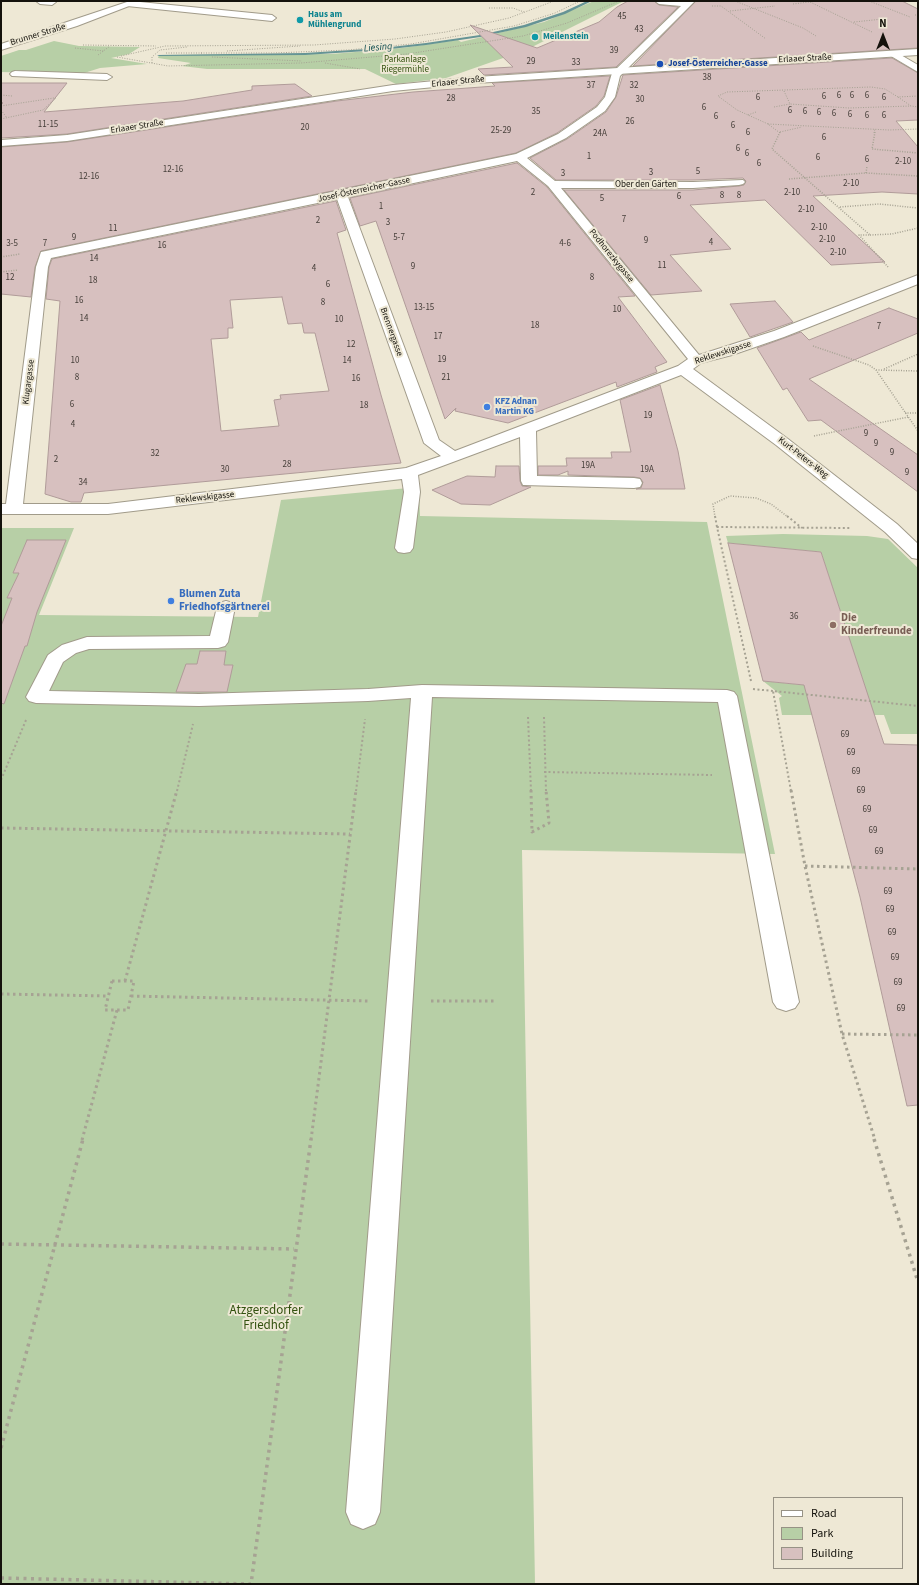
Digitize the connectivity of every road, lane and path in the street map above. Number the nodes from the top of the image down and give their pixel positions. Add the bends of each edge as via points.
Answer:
1 (40, 1) edge
2 (554, 1) edge
3 (580, 1) edge
4 (619, 1) edge
5 (659, 1) edge
6 (735, 1) edge
7 (790, 1) edge
8 (817, 1) edge
9 (869, 1) edge
10 (52, 2) edge
11 (134, 2) edge
12 (808, 2) edge
13 (797, 3) junction
14 (687, 4) edge
15 (793, 4) dead end
16 (775, 6) dead end
17 (489, 8) dead end
18 (756, 8) junction
19 (729, 11) junction
20 (525, 12) junction
21 (915, 15) dead end
22 (918, 15) edge
23 (905, 16) dead end
24 (272, 18) dead end
25 (883, 19) dead end
26 (854, 22) junction
27 (74, 24) junction
28 (872, 32) dead end
29 (1, 39) edge
30 (507, 39) junction
31 (821, 39) dead end
32 (513, 41) dead end
33 (770, 41) dead end
34 (77, 44) dead end
35 (314, 45) junction
36 (1, 46) edge
37 (110, 46) junction
38 (165, 46) junction
39 (201, 46) junction
40 (73, 47) dead end
41 (104, 51) junction
42 (918, 52) edge
43 (166, 53) dead end
44 (201, 53) junction
45 (894, 54) junction
46 (97, 55) dead end
47 (212, 57) dead end
48 (152, 62) junction
49 (319, 62) junction
50 (360, 69) dead end
51 (918, 69) edge
52 (618, 70) junction
53 (15, 74) dead end
54 (107, 77) dead end
55 (784, 90) junction
56 (918, 96) edge
57 (898, 97) junction
58 (57, 98) dead end
59 (790, 104) junction
60 (911, 106) junction
61 (774, 107) dead end
62 (918, 107) edge
63 (1, 110) edge
64 (756, 112) dead end
65 (748, 115) junction
66 (1, 118) edge
67 (7, 118) junction
68 (768, 124) junction
69 (804, 127) junction
70 (918, 128) edge
71 (875, 129) junction
72 (780, 132) junction
73 (1, 143) edge
74 (872, 149) junction
75 (918, 153) edge
76 (871, 154) dead end
77 (519, 157) junction
78 (867, 166) dead end
79 (866, 173) junction
80 (918, 176) edge
81 (806, 178) junction
82 (789, 179) dead end
83 (739, 182) dead end
84 (552, 184) junction
85 (341, 195) junction
86 (839, 206) junction
87 (918, 208) edge
88 (918, 228) edge
89 (870, 235) junction
90 (46, 255) joint
91 (916, 280) edge
92 (779, 334) junction
93 (918, 354) edge
94 (689, 365) junction
95 (882, 369) junction
96 (876, 370) junction
97 (918, 371) edge
98 (904, 413) junction
99 (918, 413) edge
100 (908, 417) junction
101 (528, 429) junction
102 (918, 431) edge
103 (782, 442) junction
104 (454, 457) junction
105 (409, 473) junction
106 (634, 483) dead end
107 (7, 509) edge
108 (717, 527) junction
109 (891, 528) junction
110 (802, 529) junction
111 (404, 548) dead end
112 (918, 554) edge
113 (226, 607) dead end
114 (422, 690) junction
115 (773, 690) junction
116 (535, 692) junction
117 (368, 695) junction
118 (36, 697) junction
119 (199, 700) junction
120 (918, 706) edge
121 (544, 772) junction
122 (744, 776) junction
123 (1, 780) edge
124 (1, 828) edge
125 (167, 830) junction
126 (351, 834) junction
127 (805, 866) junction
128 (918, 869) edge
129 (125, 981) junction
130 (1, 994) edge
131 (108, 996) junction
132 (131, 996) junction
133 (330, 1000) junction
134 (496, 1001) dead end
135 (401, 1002) junction
136 (786, 1002) dead end
137 (117, 1010) junction
138 (842, 1034) junction
139 (918, 1035) edge
140 (1, 1244) edge
141 (56, 1246) junction
142 (295, 1249) junction
143 (918, 1282) edge
144 (1, 1448) edge
145 (363, 1512) dead end
146 (1, 1578) edge

1 - 10 street
2 - 20 path
3 - 44 path via 555,13 514,26 411,44 274,54
4 - 30 path via 561,25
5 - 14 street
6 - 18 path
7 - 13 path
8 - 12 path
9 - 23 path via 909,16
11 - 24 street
11 - 27 street
12 - 13 path
12 - 26 path
13 - 15 path
14 - 19 path via 721,6
14 - 52 street, Josef-Österreicher-Gasse
16 - 18 path
17 - 20 path via 510,8
18 - 19 path
18 - 31 path via 803,28
19 - 33 path
20 - 35 path via 477,26 422,36
21 - 22 path
25 - 26 path
26 - 28 path
27 - 29 street
27 - 36 street, Brunner Straße
30 - 32 path
30 - 49 path via 407,54
34 - 37 path
35 - 39 path
35 - 44 path
37 - 38 path
37 - 41 path
38 - 39 path
38 - 48 path via 118,57
39 - 48 path via 160,50 152,57
40 - 41 path
41 - 46 path
42 - 45 street, Erlaaer Straße
43 - 44 path
45 - 51 street
45 - 52 street, Erlaaer Straße
47 - 49 path
48 - 49 path via 168,66
49 - 50 path
52 - 73 street, Erlaaer Straße via 393,88 80,136
52 - 77 street, Josef-Österreicher-Gasse via 610,97 601,109 562,136
53 - 54 street
55 - 57 path via 871,87 885,89
55 - 59 path
55 - 65 path via 727,92 718,96
56 - 57 path
57 - 60 path
58 - 67 path via 43,110
59 - 60 path via 849,108
59 - 61 path
60 - 62 path
63 - 67 path
64 - 65 path
65 - 68 path
66 - 67 path
68 - 69 path
68 - 72 path
69 - 71 path via 814,125
69 - 72 path
70 - 71 path
71 - 74 path
72 - 81 path via 772,149
74 - 75 path
74 - 76 path
77 - 84 street, Podhorezkygasse
77 - 85 street, Josef-Österreicher-Gasse
78 - 79 path
79 - 80 path
79 - 81 path
81 - 82 path
81 - 86 path
83 - 84 street, Ober den Gärten via 693,185
84 - 94 street, Podhorezkygasse
85 - 90 street, Josef-Österreicher-Gasse
85 - 104 street, Brennergasse via 432,443
86 - 87 path via 879,204
86 - 89 path
88 - 89 path via 892,234
89 - 91 path via 859,235 891,270
90 - 107 street, Klugargasse
91 - 92 street, Reklewskigasse
92 - 94 street, Reklewskigasse
92 - 96 path via 869,365
93 - 95 path
94 - 101 street, Reklewskigasse
94 - 103 street, Kurt-Peters-Weg
95 - 96 path
95 - 97 path
96 - 98 path
98 - 99 path
98 - 100 path
100 - 102 path
100 - 103 path
101 - 104 street, Reklewskigasse
101 - 106 street via 529,481
103 - 109 street, Kurt-Peters-Weg
104 - 105 street, Reklewskigasse
105 - 107 street, Reklewskigasse via 108,508
105 - 111 street via 412,492
108 - 110 path
108 - 110 path via 713,504 730,496 756,498 770,504
108 - 115 path via 753,689
109 - 110 path
109 - 112 street, Kurt-Peters-Weg
113 - 118 street via 218,642 87,643 69,649 55,659
114 - 116 street
114 - 117 street
114 - 135 street
115 - 120 path
115 - 127 path
116 - 121 path
116 - 121 path via 532,832 549,823
116 - 122 street via 727,696
117 - 119 street
117 - 126 path
118 - 119 street
118 - 123 path
119 - 125 path
121 - 122 path
122 - 136 street
124 - 125 path
125 - 126 path
125 - 129 path
126 - 133 path
127 - 128 path
127 - 138 path
129 - 131 path via 112,981
129 - 132 path via 134,981
130 - 131 path
131 - 137 path via 105,1010
132 - 133 path
132 - 137 path via 128,1010
133 - 135 path
133 - 142 path
134 - 135 path
135 - 145 street
137 - 141 path
138 - 139 path
138 - 143 path
140 - 141 path
141 - 142 path
141 - 144 path
142 - 146 path via 251,1584

